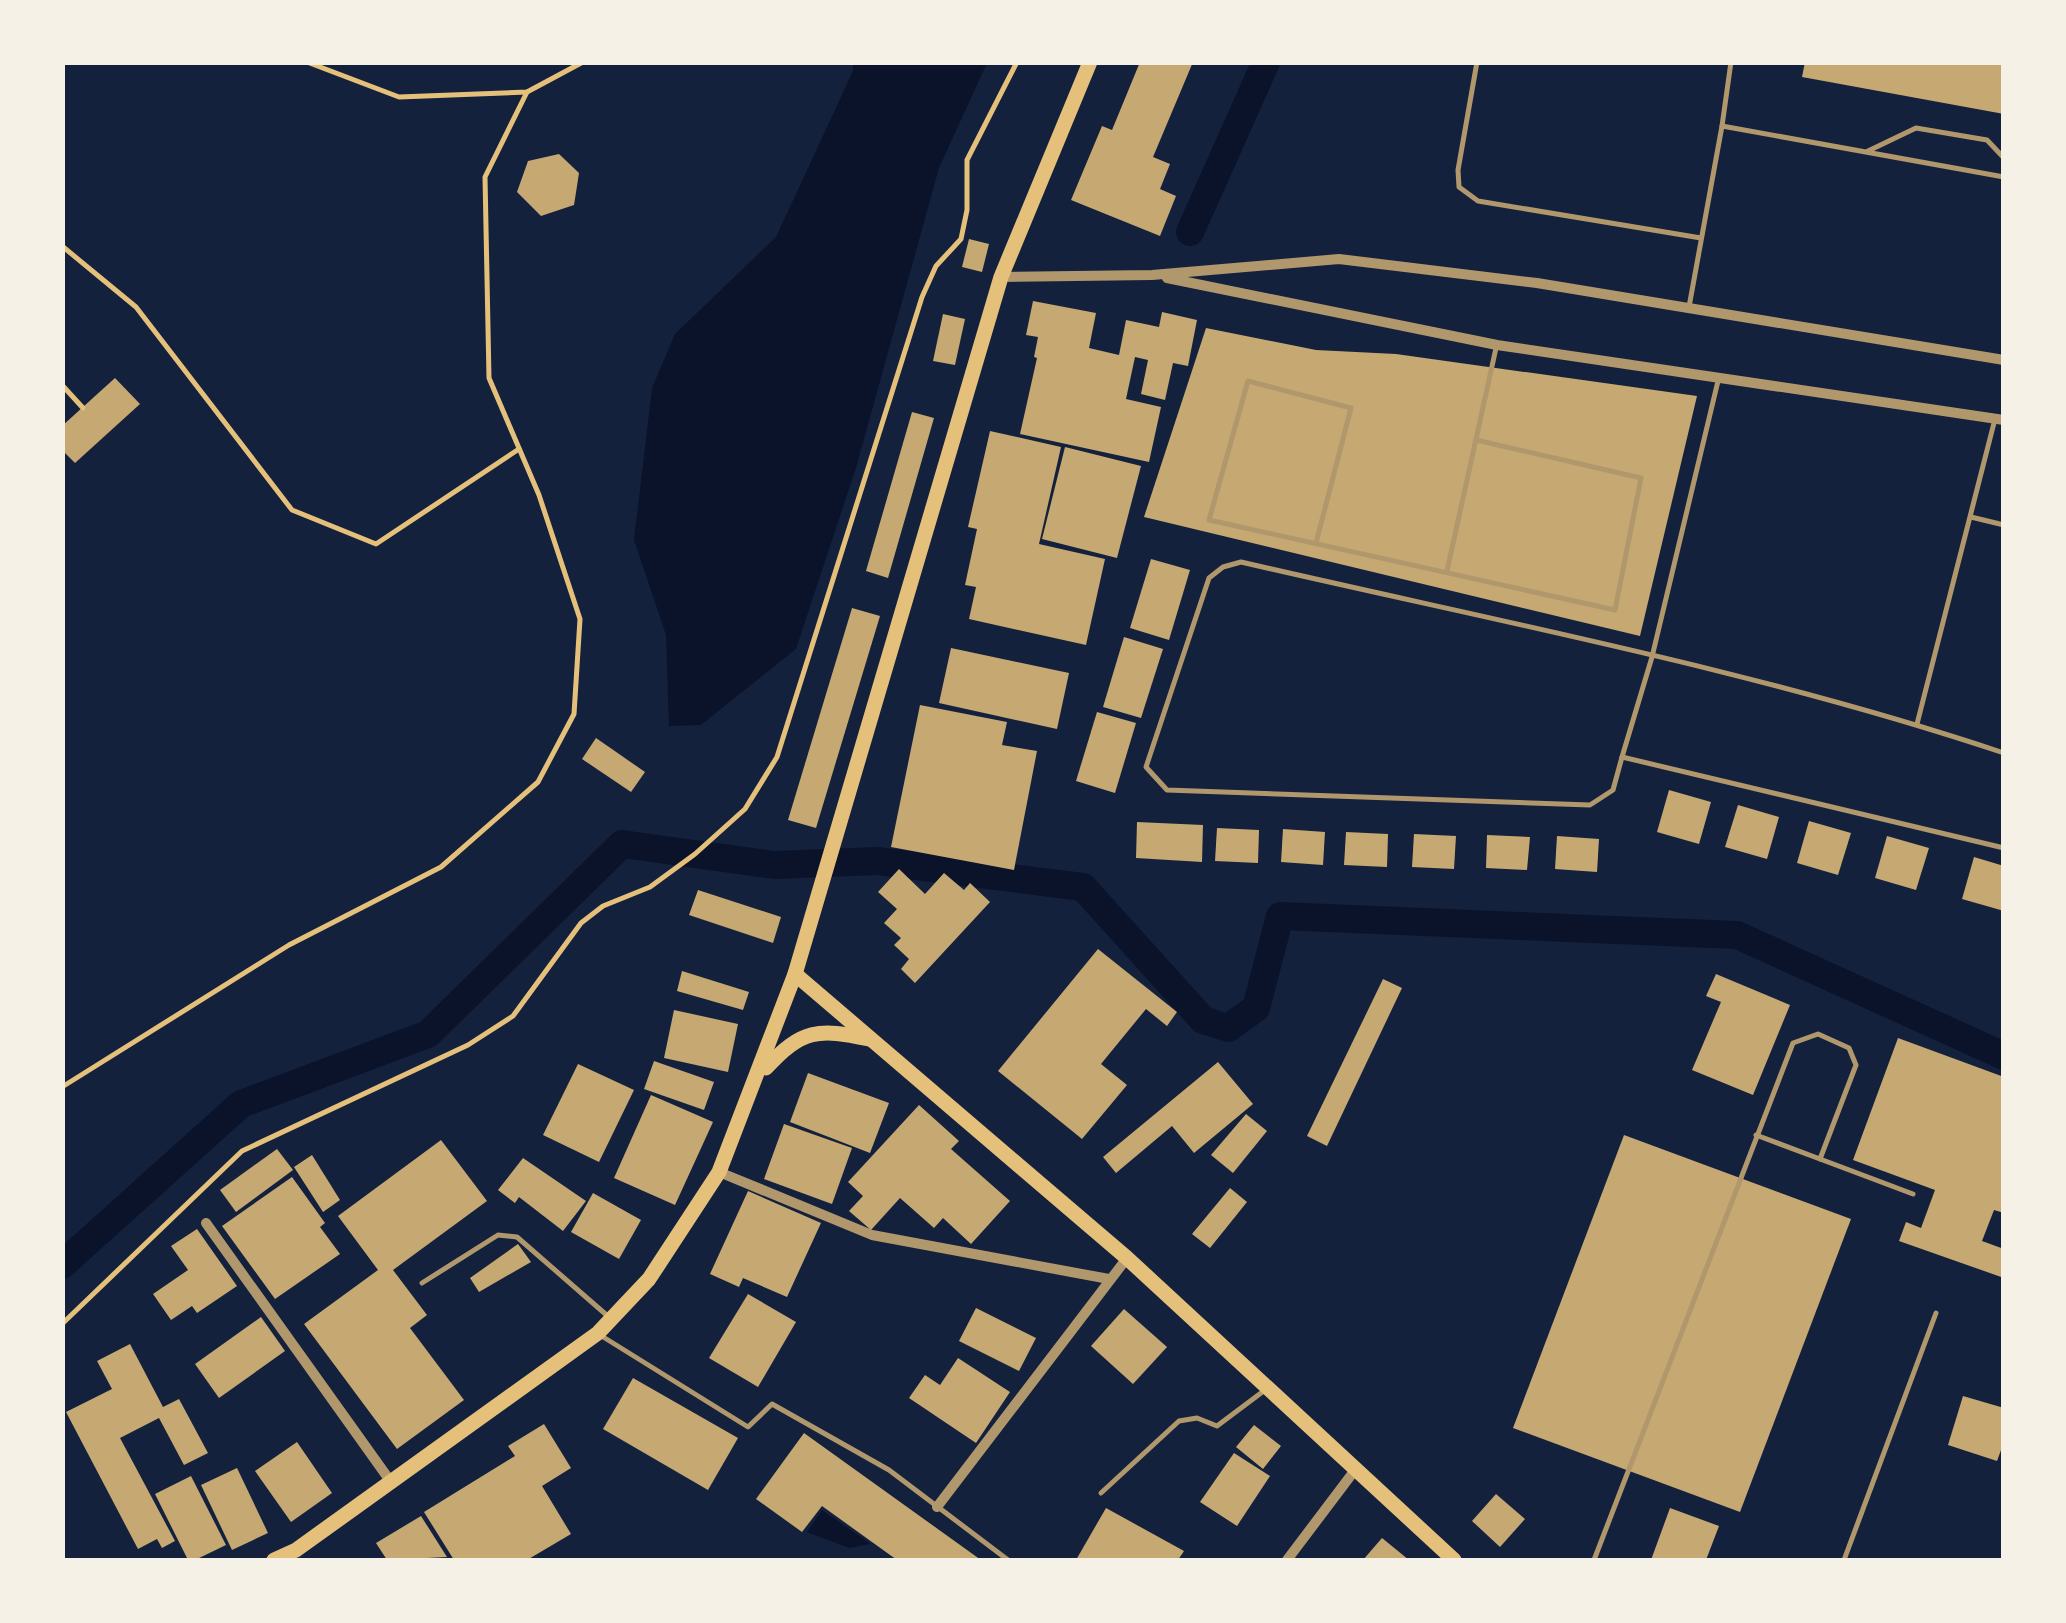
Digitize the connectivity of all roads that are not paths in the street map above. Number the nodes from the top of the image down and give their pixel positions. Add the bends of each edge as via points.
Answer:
1 (1090, 62) edge
2 (1477, 62) edge
3 (1732, 62) edge
4 (1722, 126) junction
5 (1865, 153) junction
6 (2004, 158) edge
7 (2004, 178) edge
8 (1702, 238) junction
9 (1152, 275) junction
10 (1000, 276) junction
11 (1688, 310) junction
12 (1497, 345) junction
13 (2004, 360) edge
14 (1718, 378) junction
15 (2000, 419) edge
16 (1476, 440) junction
17 (1970, 517) junction
18 (2004, 524) edge
19 (1316, 544) junction
20 (1446, 572) junction
21 (1652, 657) junction
22 (1917, 724) junction
23 (2004, 753) edge
24 (1622, 757) junction
25 (2004, 848) edge
26 (795, 974) junction
27 (872, 1040) junction
28 (760, 1075) junction
29 (1756, 1135) junction
30 (1820, 1160) junction
31 (719, 1172) junction
32 (1913, 1194) dead end
33 (206, 1223) dead end
34 (1127, 1258) junction
35 (1109, 1279) junction
36 (422, 1283) dead end
37 (1936, 1313) dead end
38 (611, 1319) junction
39 (598, 1333) junction
40 (1267, 1388) junction
41 (1356, 1470) junction
42 (391, 1482) junction
43 (1101, 1493) dead end
44 (938, 1507) junction
45 (274, 1560) edge
46 (1008, 1560) edge
47 (1288, 1560) edge
48 (1454, 1560) edge
49 (1594, 1560) edge
50 (1844, 1560) edge

1 - 10 main road
2 - 8 lane via 1459,187 1478,201
3 - 4 lane
4 - 5 lane
4 - 8 lane
5 - 6 lane via 1916,128 1986,140
5 - 7 lane
8 - 11 lane
9 - 10 street
9 - 11 street via 1339,259
9 - 12 street
10 - 26 main road
11 - 13 street
12 - 14 street
12 - 16 lane
14 - 15 street
14 - 21 lane
15 - 17 lane
16 - 20 lane
16 - 20 lane via 1641,478 1615,610
17 - 18 lane
17 - 22 lane
19 - 19 lane via 1209,520 1248,381 1352,408
19 - 20 lane
21 - 22 lane
21 - 24 lane
21 - 24 lane via 1241,562 1209,578 1146,768 1167,790 1590,805 1612,790
22 - 23 lane
24 - 25 lane
26 - 27 main road
26 - 28 main road
27 - 28 main road via 834,1032 807,1035 791,1040
27 - 34 main road
28 - 31 main road
29 - 30 lane
29 - 30 lane via 1793,1043 1818,1034 1849,1048 1856,1065
29 - 49 lane
30 - 32 lane
31 - 35 street via 872,1235
31 - 38 main road via 649,1279
33 - 42 street
34 - 35 street
34 - 40 main road
35 - 44 street
36 - 38 lane via 498,1235 517,1237
37 - 50 lane
38 - 39 main road
39 - 42 main road
39 - 44 lane via 748,1427 772,1404 888,1470
40 - 41 main road
40 - 43 lane via 1217,1426 1197,1418 1179,1421
41 - 47 street
41 - 48 main road
42 - 45 main road
44 - 46 lane

